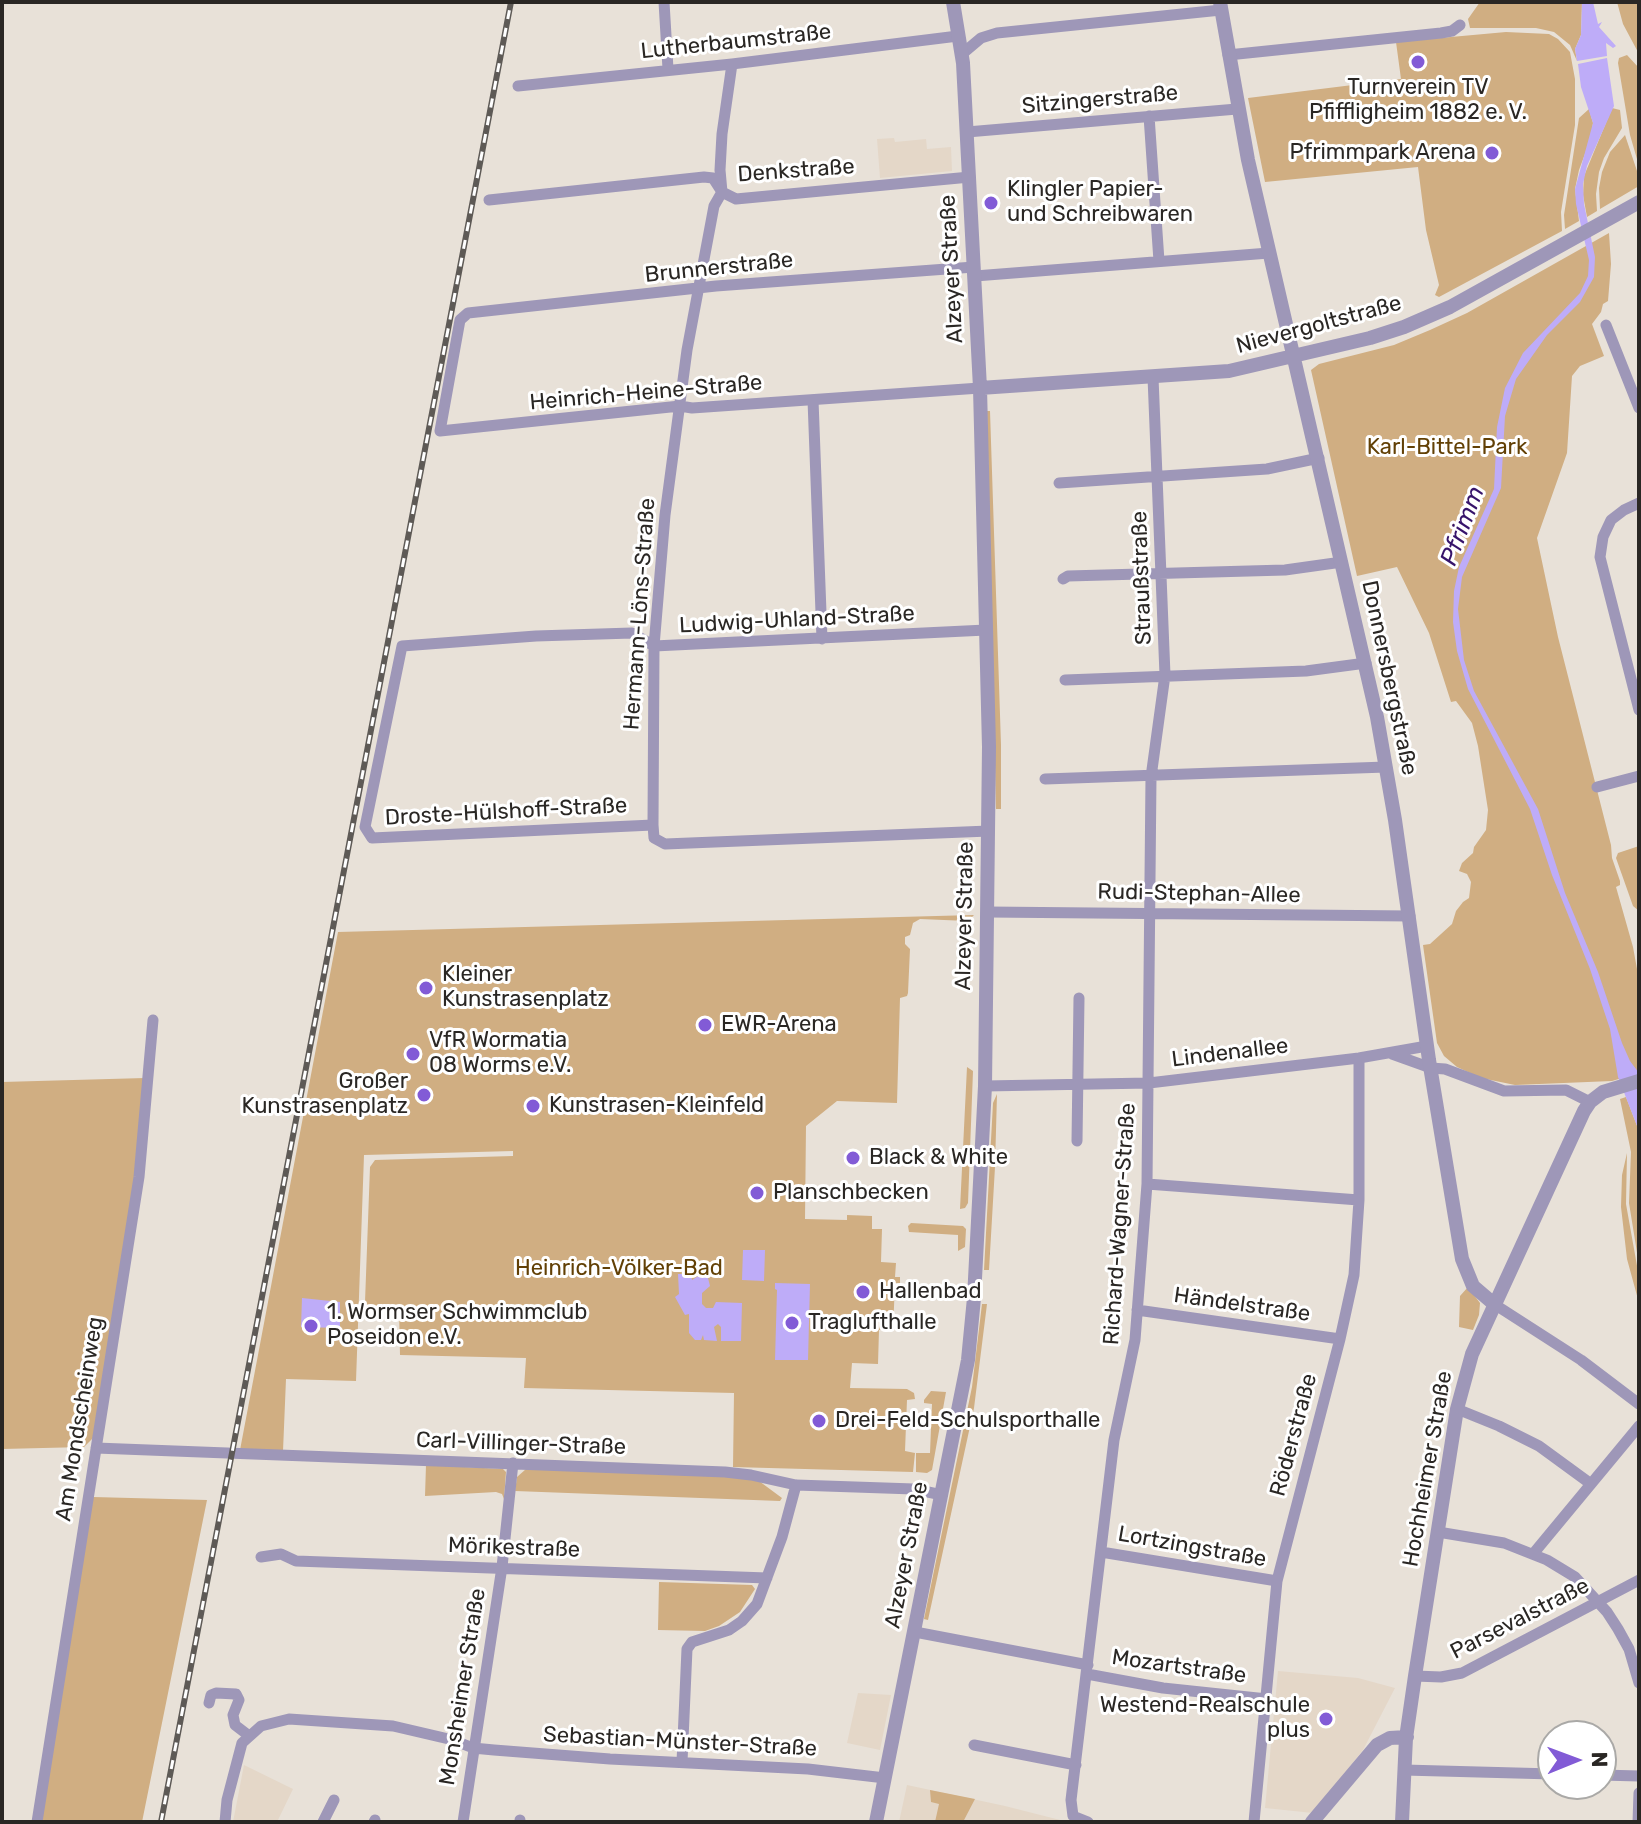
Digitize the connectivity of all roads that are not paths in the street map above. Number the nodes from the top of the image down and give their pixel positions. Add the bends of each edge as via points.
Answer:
1 (664, 2) edge
2 (953, 2) edge
3 (1221, 6) edge
4 (1460, 25) dead end
5 (958, 36) junction
6 (962, 54) junction
7 (1228, 55) junction
8 (732, 64) junction
9 (668, 69) junction
10 (518, 86) dead end
11 (1237, 109) junction
12 (1149, 116) junction
13 (967, 132) junction
14 (970, 177) junction
15 (722, 192) junction
16 (489, 200) dead end
17 (1639, 202) edge
18 (1269, 253) junction
19 (1159, 261) junction
20 (974, 271) junction
21 (700, 290) junction
22 (468, 313) joint
23 (1606, 325) dead end
24 (1295, 358) junction
25 (1153, 377) junction
26 (980, 388) junction
27 (813, 400) junction
28 (680, 406) junction
29 (1639, 408) edge
30 (1319, 458) junction
31 (1158, 476) junction
32 (1059, 483) dead end
33 (1639, 503) edge
34 (1342, 562) junction
35 (1162, 573) junction
36 (1063, 579) dead end
37 (986, 630) junction
38 (822, 639) junction
39 (654, 646) junction
40 (1366, 663) junction
41 (1165, 675) junction
42 (1065, 680) dead end
43 (1639, 710) edge
44 (387, 721) joint
45 (1386, 767) junction
46 (1639, 776) edge
47 (1151, 777) junction
48 (1045, 779) dead end
49 (1597, 787) dead end
50 (653, 825) junction
51 (989, 831) junction
52 (988, 912) junction
53 (1152, 914) junction
54 (1410, 916) junction
55 (1079, 998) dead end
56 (153, 1020) dead end
57 (1427, 1046) junction
58 (1386, 1054) junction
59 (1359, 1058) junction
60 (1431, 1068) junction
61 (1639, 1081) edge
62 (1149, 1083) junction
63 (985, 1086) junction
64 (1078, 1086) junction
65 (1590, 1102) junction
66 (1077, 1141) dead end
67 (1147, 1184) junction
68 (1359, 1200) junction
69 (1494, 1304) junction
70 (1137, 1310) junction
71 (1340, 1339) junction
72 (1639, 1404) edge
73 (1457, 1409) junction
74 (1639, 1426) edge
75 (96, 1448) junction
76 (513, 1463) junction
77 (1591, 1484) junction
78 (796, 1485) junction
79 (942, 1495) junction
80 (1438, 1532) junction
81 (1101, 1552) junction
82 (1533, 1554) junction
83 (261, 1557) dead end
84 (502, 1567) junction
85 (767, 1578) junction
86 (1639, 1580) edge
87 (1277, 1581) junction
88 (1599, 1602) junction
89 (915, 1632) junction
90 (1087, 1670) junction
91 (1415, 1676) junction
92 (1639, 1683) edge
93 (1267, 1699) junction
94 (209, 1703) dead end
95 (248, 1735) junction
96 (1407, 1737) junction
97 (974, 1745) dead end
98 (473, 1748) junction
99 (682, 1762) junction
100 (1076, 1765) junction
101 (1404, 1770) junction
102 (1537, 1774) edge
103 (1617, 1775) edge
104 (1639, 1776) edge
105 (885, 1778) junction
106 (1639, 1793) edge
107 (334, 1800) dead end
108 (1085, 1821) edge
109 (37, 1822) edge
110 (225, 1822) edge
111 (323, 1822) edge
112 (463, 1822) edge
113 (876, 1822) edge
114 (1254, 1822) edge
115 (1312, 1822) edge
116 (1402, 1822) edge
117 (1638, 1822) edge

1 - 9 street
2 - 5 street, Alzeyer Straße
3 - 6 street via 997,33
3 - 7 street, Donnersbergstraße
4 - 7 street via 1441,33
5 - 6 street, Alzeyer Straße
5 - 8 street, Lutherbaumstraße
6 - 13 street, Alzeyer Straße
7 - 11 street, Donnersbergstraße
8 - 9 street, Lutherbaumstraße
8 - 15 street, Hermann-Löns-Straße via 722,134
9 - 10 street, Lutherbaumstraße
11 - 12 street, Sitzingerstraße
11 - 18 street, Donnersbergstraße
12 - 13 street, Sitzingerstraße
12 - 19 street
13 - 14 street, Alzeyer Straße
14 - 15 street, Denkstraße via 736,199
14 - 20 street, Alzeyer Straße
15 - 16 street, Denkstraße via 713,178 704,177
15 - 21 street, Hermann-Löns-Straße via 714,206
17 - 24 street, Nievergoltstraße via 1413,324
18 - 19 street, Brunnerstraße
18 - 24 street, Donnersbergstraße
19 - 20 street, Brunnerstraße
20 - 21 street, Brunnerstraße
20 - 26 street, Alzeyer Straße
21 - 22 street, Brunnerstraße
21 - 28 street, Hermann-Löns-Straße
22 - 28 street, Heinrich-Heine-Straße via 460,320 440,431
23 - 29 street
24 - 25 street, Nievergoltstraße via 1229,371
24 - 30 street, Donnersbergstraße
25 - 26 street, Nievergoltstraße
25 - 31 street, Straußstraße
26 - 27 street, Heinrich-Heine-Straße
26 - 37 street, Alzeyer Straße
27 - 28 street, Heinrich-Heine-Straße
27 - 38 street
28 - 39 street, Hermann-Löns-Straße
30 - 31 street via 1267,469
30 - 34 street, Donnersbergstraße
31 - 32 street
31 - 35 street, Straußstraße
33 - 43 street via 1611,520 1600,557
34 - 35 street via 1285,570
34 - 40 street, Donnersbergstraße
35 - 36 street
35 - 41 street, Straußstraße
37 - 38 street, Ludwig-Uhland-Straße
37 - 51 street, Alzeyer Straße
38 - 39 street, Ludwig-Uhland-Straße
39 - 44 street, Ludwig-Uhland-Straße via 632,633 402,646
39 - 50 street, Hermann-Löns-Straße
40 - 41 street via 1306,671
40 - 45 street, Donnersbergstraße
41 - 42 street
41 - 47 street, Straußstraße
44 - 50 street, Droste-Hülshoff-Straße via 365,822 372,838
45 - 47 street
45 - 54 street, Donnersbergstraße
46 - 49 street
47 - 48 street
47 - 53 street, Richard-Wagner-Straße
50 - 51 street, Droste-Hülshoff-Straße via 654,838 665,844
51 - 52 street, Alzeyer Straße
52 - 53 street, Rudi-Stephan-Allee
52 - 63 street, Alzeyer Straße
53 - 54 street, Rudi-Stephan-Allee
53 - 62 street, Richard-Wagner-Straße
54 - 57 street, Donnersbergstraße
55 - 64 street
56 - 75 street, Am Mondscheinweg via 139,1177
57 - 58 street, Lindenallee
57 - 60 street, Donnersbergstraße
58 - 59 street, Lindenallee
58 - 60 street, Lindenallee
59 - 62 street, Lindenallee
59 - 68 street, Röderstraße
60 - 65 street, Lindenallee via 1504,1091 1566,1090
60 - 69 street, Donnersbergstraße via 1465,1271 1479,1293
61 - 65 street via 1603,1092
62 - 64 street, Lindenallee
62 - 67 street, Richard-Wagner-Straße
63 - 64 street, Lindenallee
63 - 79 street, Alzeyer Straße via 968,1360
64 - 66 street
65 - 69 street, Hochheimer Straße
67 - 68 street
67 - 70 street, Richard-Wagner-Straße
68 - 71 street, Röderstraße via 1354,1275
69 - 72 street
69 - 73 street, Hochheimer Straße via 1472,1354
70 - 71 street, Händelstraße
70 - 81 street, Richard-Wagner-Straße
71 - 87 street, Röderstraße
73 - 77 street via 1539,1446
73 - 80 street, Hochheimer Straße
74 - 77 street
75 - 76 street, Carl-Villinger-Straße
75 - 109 street, Am Mondscheinweg
76 - 78 street, Carl-Villinger-Straße via 725,1472
76 - 84 street, Monsheimer Straße
77 - 82 street
78 - 79 street, Carl-Villinger-Straße via 914,1489
78 - 85 street
79 - 89 street, Alzeyer Straße
80 - 82 street via 1504,1543
80 - 91 street, Hochheimer Straße
81 - 87 street, Lortzingstraße
81 - 90 street, Richard-Wagner-Straße
82 - 88 street via 1575,1577
83 - 84 street, Mörikestraße
84 - 85 street, Mörikestraße
84 - 98 street, Monsheimer Straße
85 - 99 street via 757,1604 742,1621 687,1649
86 - 88 street, Parsevalstraße
87 - 93 street, Röderstraße
88 - 91 street, Parsevalstraße via 1462,1673
88 - 92 street via 1629,1649
89 - 90 street, Mozartstraße
89 - 105 street, Alzeyer Straße
90 - 93 street, Mozartstraße via 1163,1688
90 - 100 street, Richard-Wagner-Straße
91 - 96 street, Hochheimer Straße
93 - 114 street, Röderstraße
94 - 95 street via 216,1693 236,1694 234,1721
95 - 98 street, Sebastian-Münster-Straße via 283,1720 333,1720 419,1731
95 - 110 street via 237,1760
96 - 101 street, Hochheimer Straße
96 - 115 street via 1377,1745
97 - 100 street
98 - 99 street, Sebastian-Münster-Straße
98 - 112 street, Monsheimer Straße
99 - 105 street, Sebastian-Münster-Straße
100 - 108 street, Richard-Wagner-Straße via 1070,1807 1073,1816
101 - 102 street
101 - 116 street, Hochheimer Straße
103 - 104 street
105 - 113 street, Alzeyer Straße
106 - 117 street
107 - 111 street

